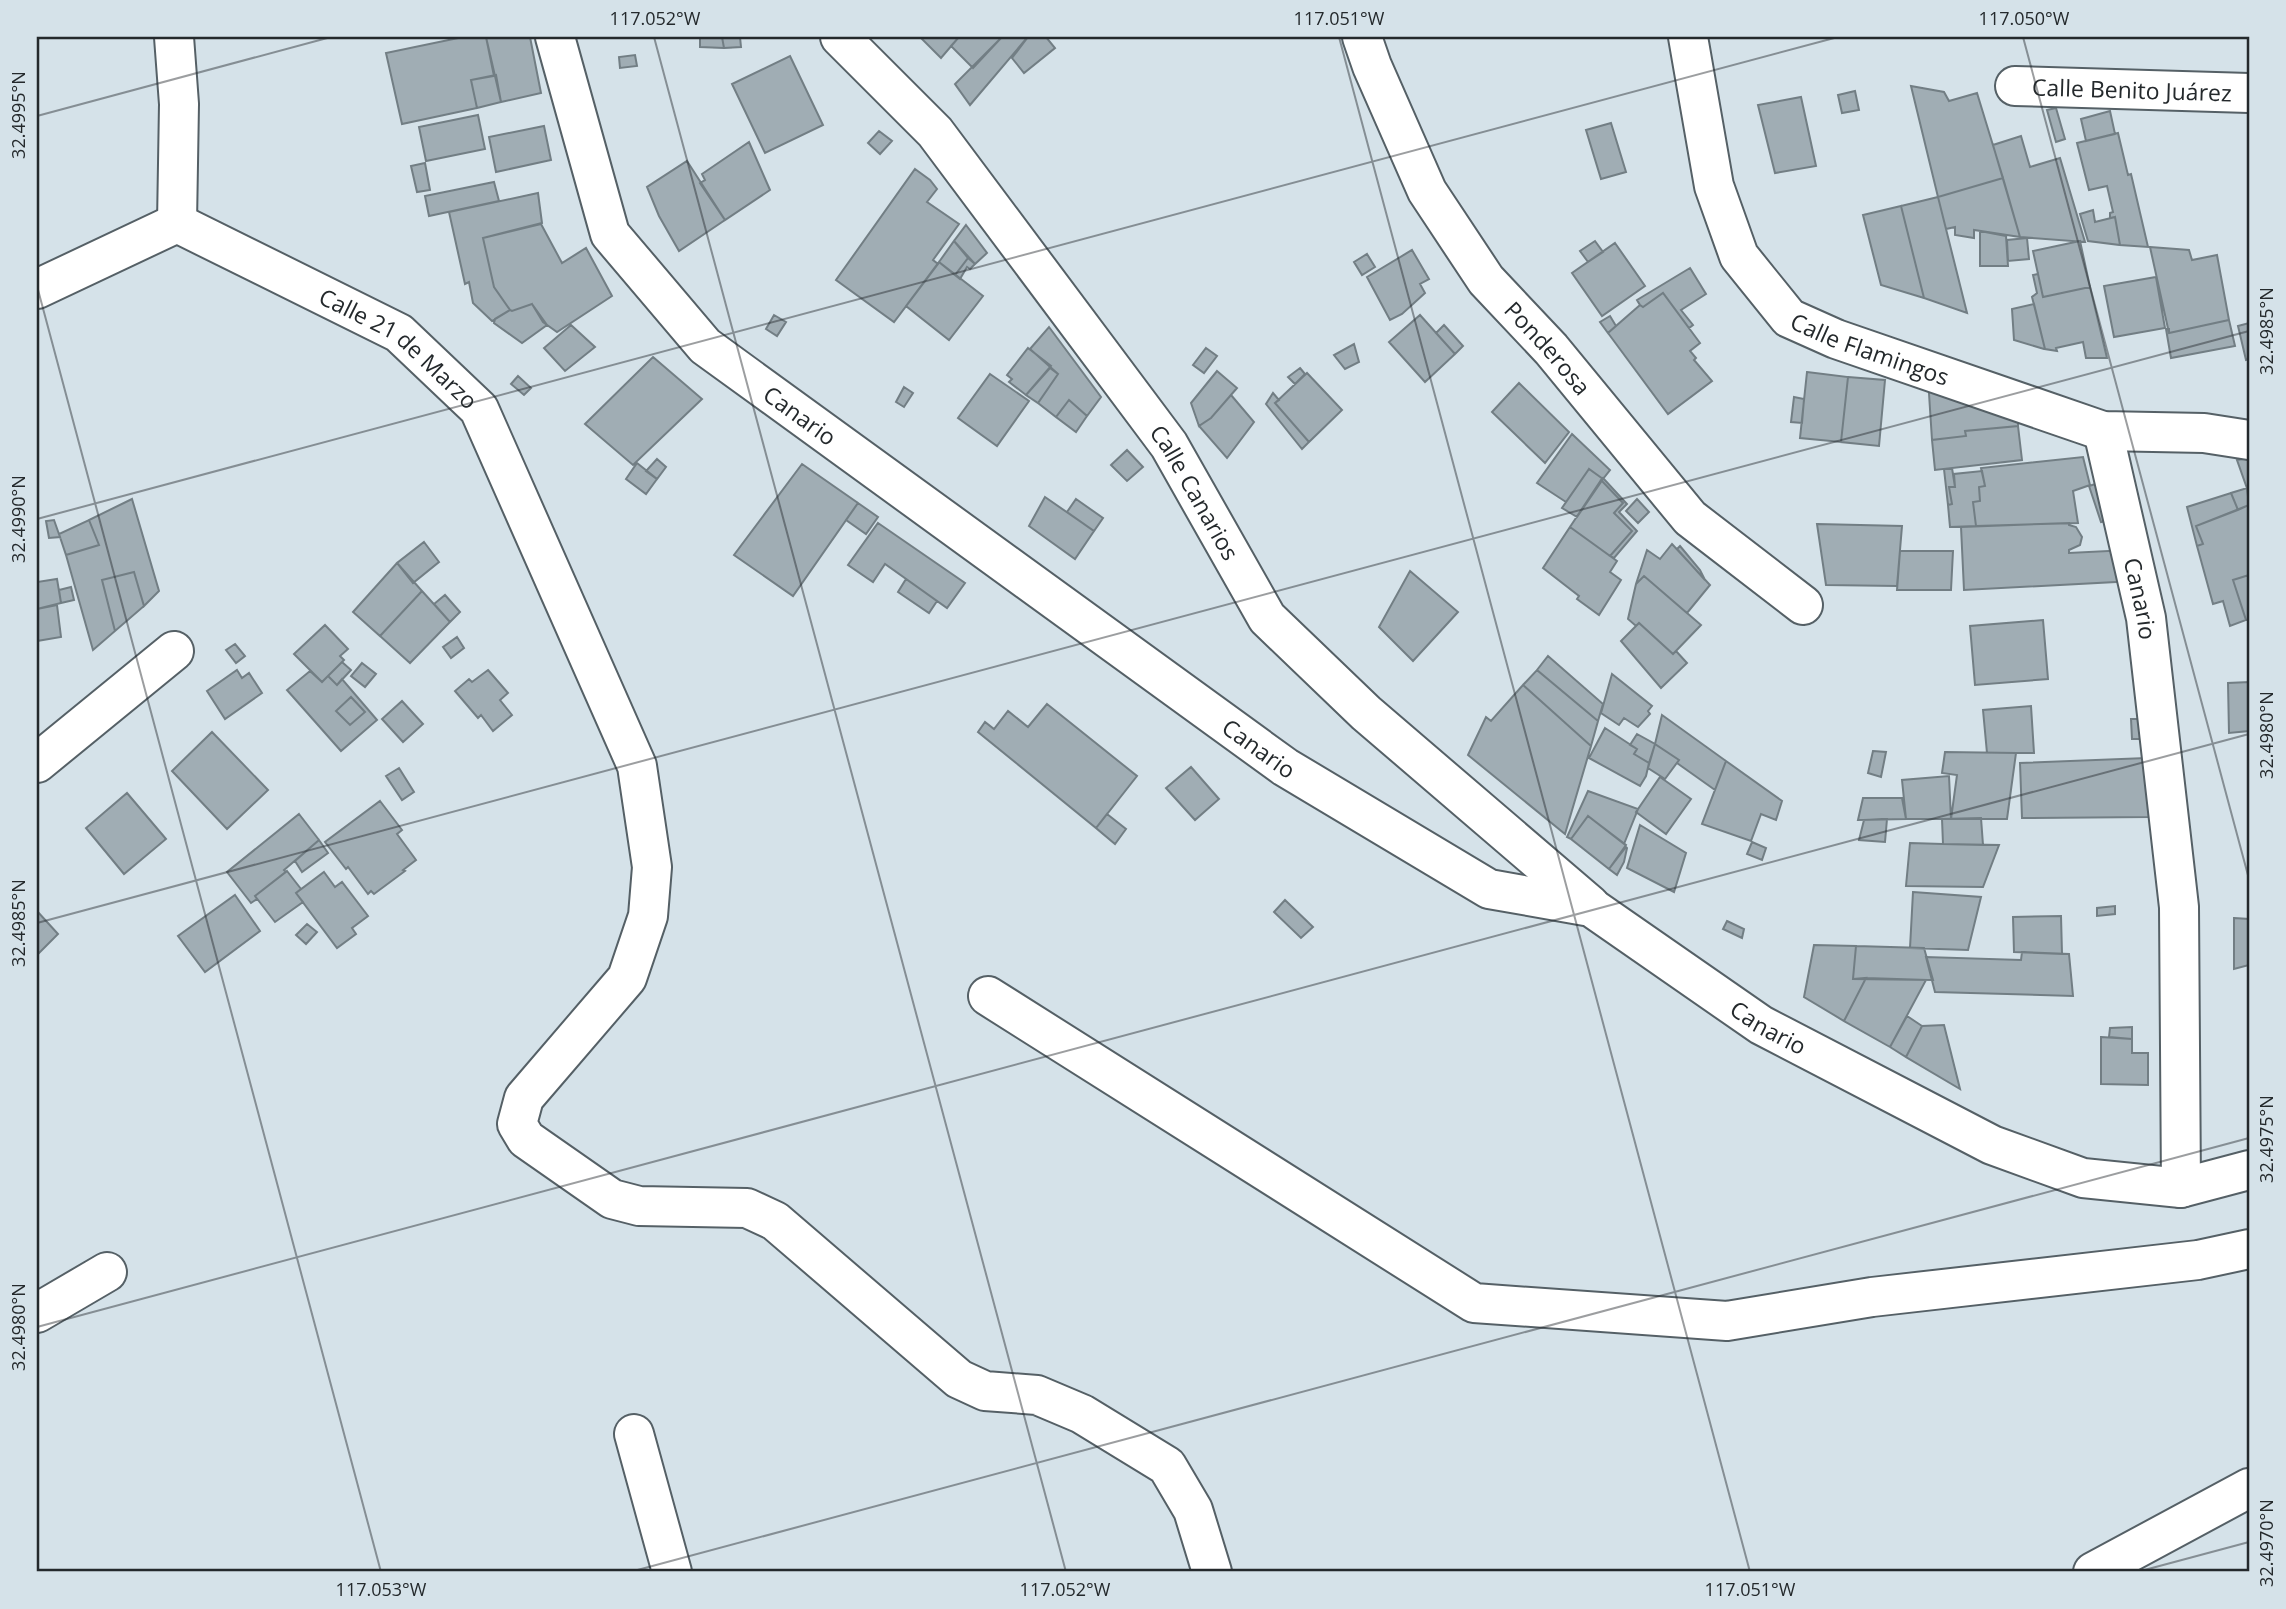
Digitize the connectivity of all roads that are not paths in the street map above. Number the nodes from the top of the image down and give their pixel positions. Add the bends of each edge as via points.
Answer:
1 (174, 37) edge
2 (555, 37) edge
3 (840, 37) edge
4 (1362, 37) edge
5 (1688, 37) edge
6 (2015, 86) dead end
7 (2249, 93) edge
8 (177, 223) junction
9 (37, 289) edge
10 (2103, 431) junction
11 (2249, 440) edge
12 (1803, 605) dead end
13 (174, 651) dead end
14 (37, 763) edge
15 (1591, 907) junction
16 (988, 996) dead end
17 (2249, 1170) edge
18 (2181, 1188) junction
19 (2249, 1248) edge
20 (107, 1272) dead end
21 (37, 1313) edge
22 (634, 1434) dead end
23 (2249, 1488) edge
24 (672, 1572) edge
25 (1212, 1572) edge
26 (2093, 1572) edge

1 - 8 street via 179,104
2 - 15 street, Canario via 610,234 705,346 1285,767 1489,889
3 - 15 street, Calle Canarios via 935,132 1169,445 1267,618 1366,713
4 - 12 street, Ponderosa via 1427,191 1486,280 1551,349 1690,518
5 - 10 street, Calle Flamingos via 1714,186 1739,257 1789,318 1836,339
6 - 7 street, Calle Benito Juárez
8 - 9 street
8 - 25 street, Calle 21 de Marzo via 399,333 479,409 637,766 652,867 648,916 627,978 524,1098 517,1124 526,1139 612,1199 639,1206 747,1208 775,1221 959,1379 985,1391 1037,1395 1082,1414 1167,1466 1193,1510
10 - 11 street, Calle Flamingos via 2204,433
10 - 18 street, Canario via 2146,618 2179,907
13 - 14 street
15 - 18 street, Canario via 1761,1025 1992,1145 2083,1178
16 - 19 street via 1474,1303 1727,1321 1872,1297 2198,1260
17 - 18 street, Canario
20 - 21 street
22 - 24 street
23 - 26 street

